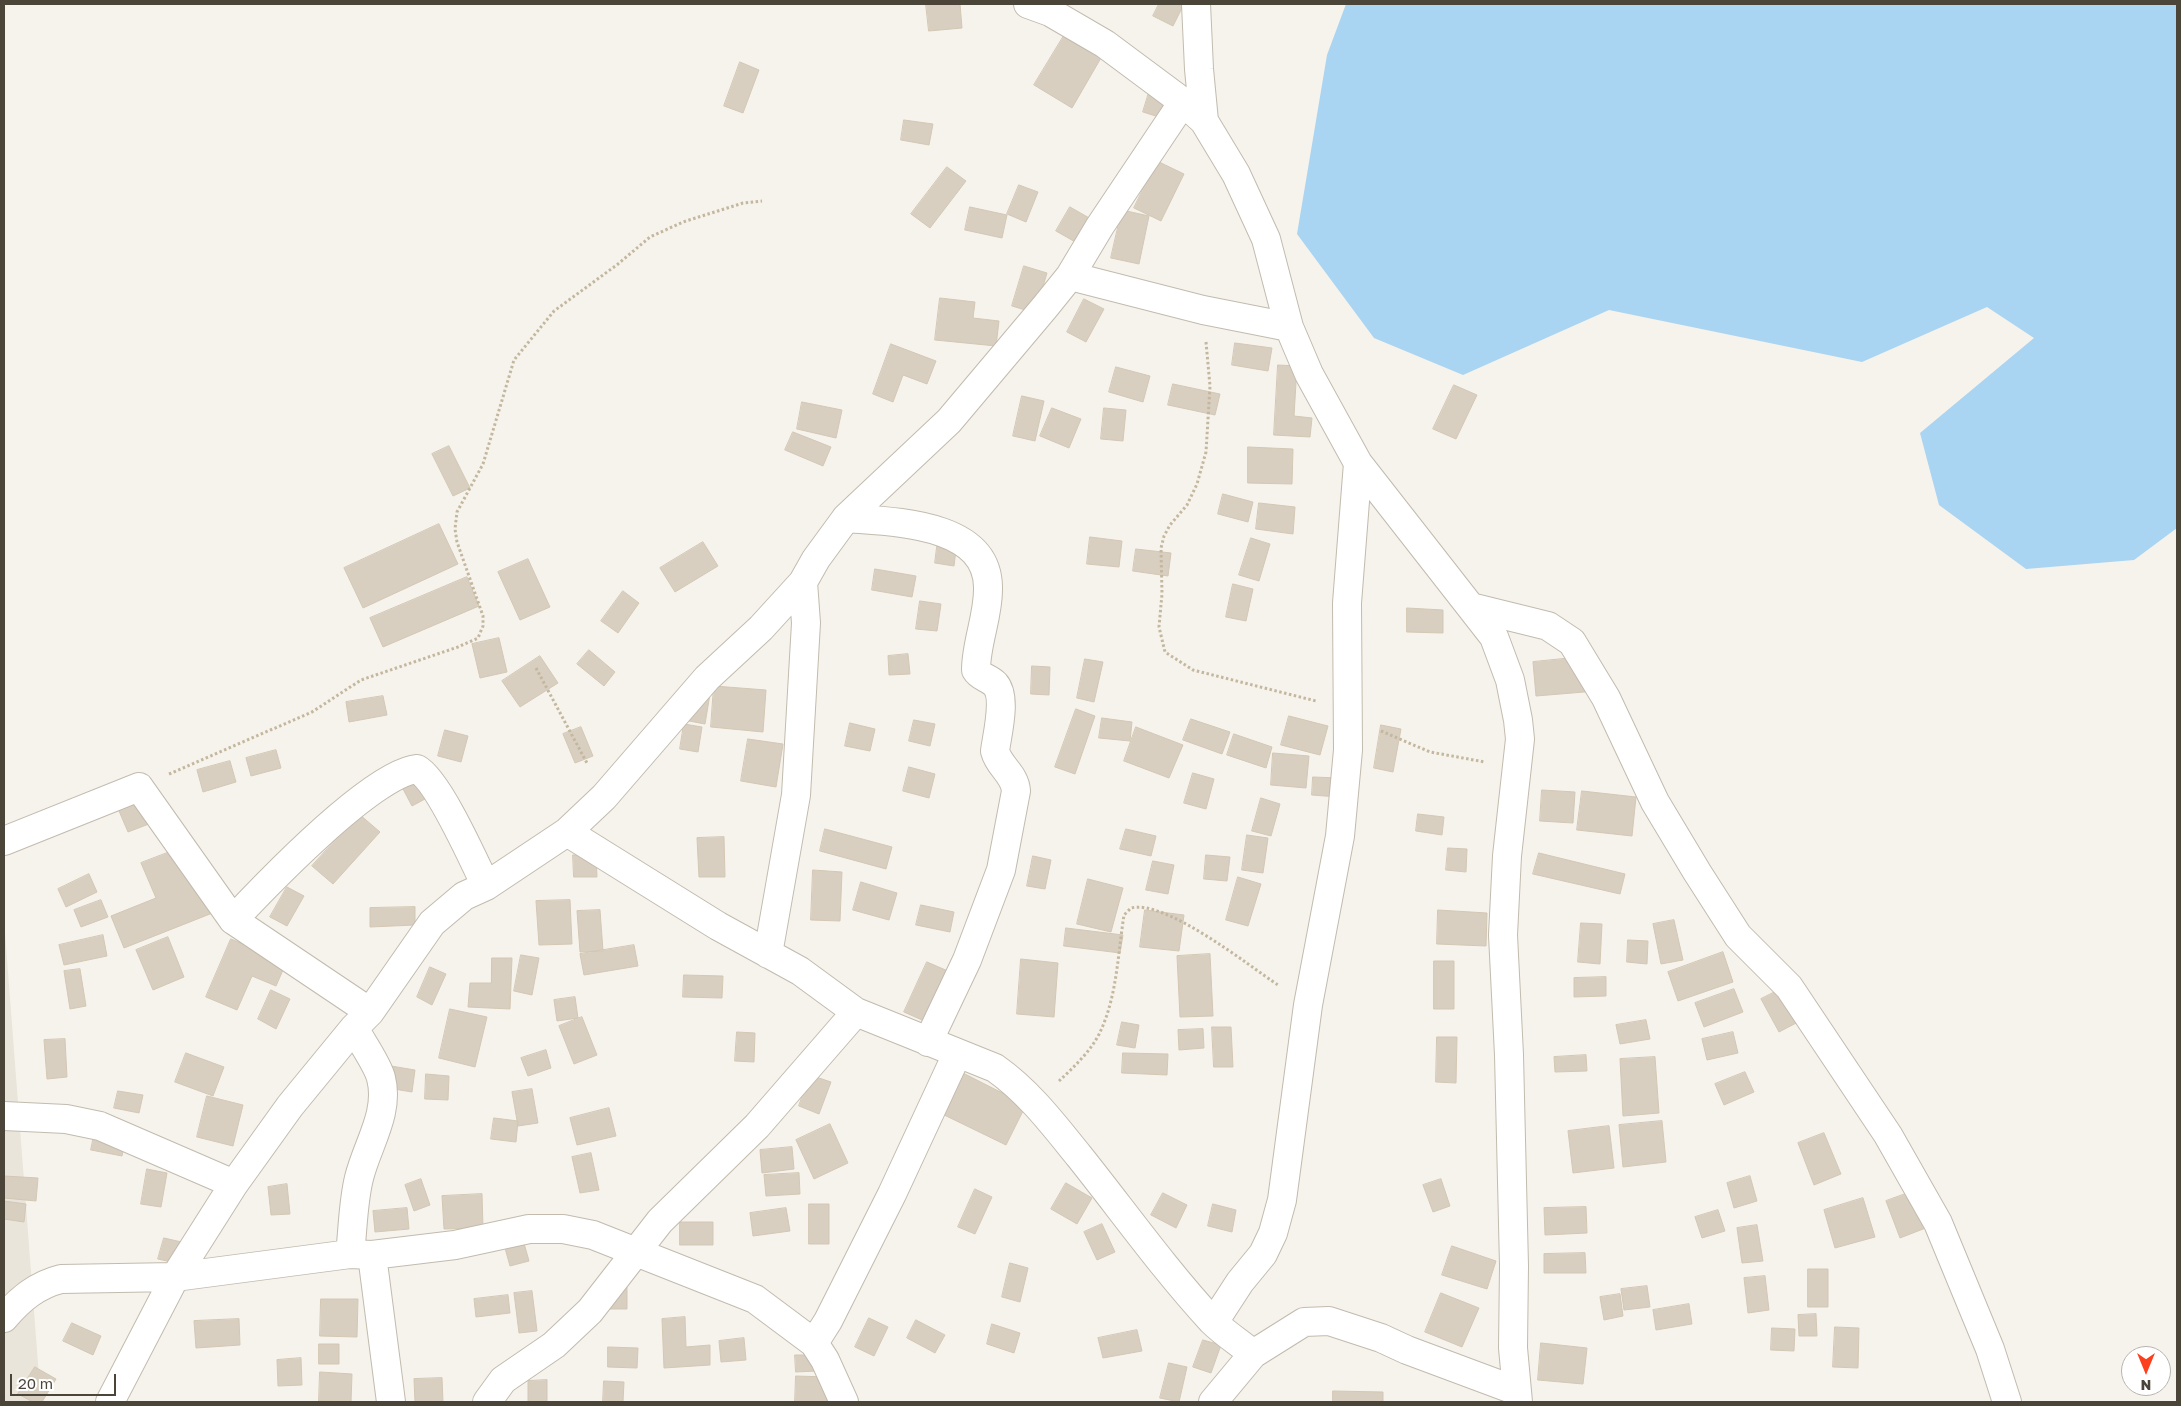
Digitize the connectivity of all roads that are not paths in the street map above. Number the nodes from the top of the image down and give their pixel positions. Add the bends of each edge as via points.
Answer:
1 (1028, 4) edge
2 (1196, 4) edge
3 (1183, 102) junction
4 (1204, 121) junction
5 (1070, 276) junction
6 (1289, 327) junction
7 (1358, 463) junction
8 (846, 518) junction
9 (803, 582) junction
10 (1471, 607) junction
11 (567, 832) junction
12 (4, 841) edge
13 (486, 886) junction
14 (233, 920) junction
15 (768, 954) junction
16 (856, 1012) junction
17 (362, 1020) junction
18 (928, 1042) junction
19 (957, 1054) junction
20 (4, 1116) edge
21 (234, 1184) junction
22 (636, 1251) junction
23 (361, 1254) junction
24 (175, 1277) junction
25 (4, 1318) edge
26 (1214, 1322) junction
27 (814, 1343) junction
28 (1253, 1354) junction
29 (1517, 1396) edge
30 (110, 1402) edge
31 (391, 1402) edge
32 (487, 1402) edge
33 (844, 1402) edge
34 (1213, 1402) edge
35 (2007, 1402) edge

1 - 3 street via 1050,12 1105,44
2 - 4 street
3 - 4 street
3 - 5 street
4 - 6 street via 1236,174 1266,239
5 - 6 street via 1203,310
5 - 8 street via 949,421
6 - 7 street via 1309,374
7 - 10 street
7 - 26 street via 1347,603 1348,750 1340,836 1308,1004 1282,1200 1263,1254
8 - 9 street
8 - 18 street via 945,532 970,548 987,571 988,602 976,670 999,690 1001,702 996,757 1016,783 1016,791 1001,870 967,960
9 - 11 street via 761,628 707,678 604,797
9 - 15 street via 806,622 796,795
10 - 29 street via 1494,637 1510,680 1520,738 1508,847 1503,935 1509,1056 1513,1348
10 - 35 street via 1548,626 1572,642 1606,698 1656,802 1738,936 1789,987 1893,1143 1938,1223 1990,1349
11 - 13 street
11 - 15 street
12 - 14 street via 140,787
13 - 14 street via 455,822 427,778 416,769 401,773 371,792 267,883
13 - 17 street via 464,896 432,922
14 - 17 street
15 - 16 street via 800,970
16 - 18 street
16 - 22 street via 758,1126 660,1221
17 - 21 street via 290,1106
17 - 23 street via 381,1077 384,1101 358,1180
18 - 19 street
19 - 26 street via 995,1068 1034,1102
19 - 27 street via 892,1194
20 - 21 street via 66,1119 100,1126
21 - 24 street
22 - 23 street via 593,1235 554,1229 529,1230 454,1245
22 - 27 street via 755,1299
22 - 32 street via 590,1311 554,1345 503,1380
23 - 24 street
23 - 31 street
24 - 25 street via 60,1279 43,1283 16,1303
24 - 30 street
26 - 28 street
27 - 33 street via 826,1360
28 - 29 street via 1304,1322 1330,1321 1381,1338
28 - 34 street

